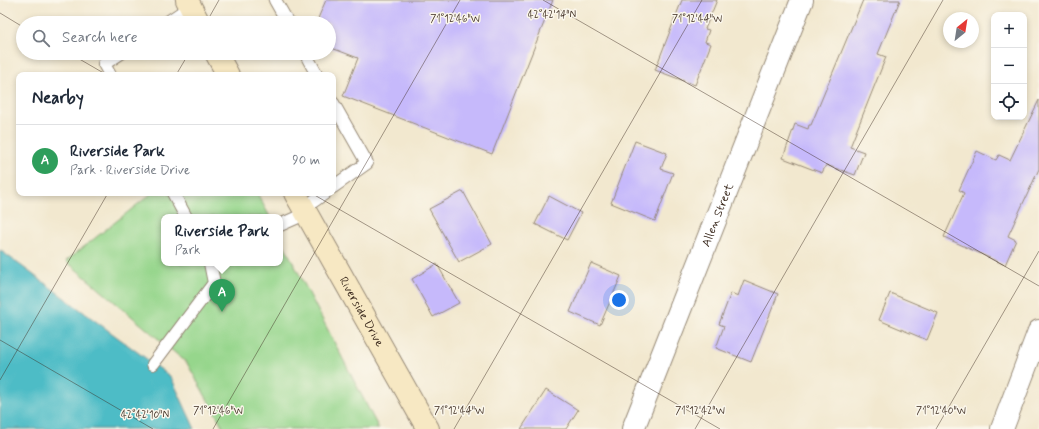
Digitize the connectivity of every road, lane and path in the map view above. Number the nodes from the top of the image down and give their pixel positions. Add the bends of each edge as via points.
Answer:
1 (275, 0) edge
2 (802, 0) edge
3 (192, 10) edge
4 (180, 16) edge
5 (284, 16) edge
6 (115, 60) edge
7 (220, 60) edge
8 (309, 60) edge
9 (107, 70) edge
10 (226, 72) edge
11 (315, 72) edge
12 (336, 108) edge
13 (336, 185) edge
14 (175, 196) edge
15 (319, 196) edge
16 (302, 205) edge
17 (184, 214) edge
18 (283, 222) edge
19 (211, 266) edge
20 (1039, 330) edge
21 (153, 364) dead end
22 (428, 429) edge
23 (633, 429) edge
24 (1002, 429) edge

1 - 5 lane
2 - 23 street, Allen Street
3 - 4 lane
6 - 9 lane
7 - 10 main road
8 - 11 lane
12 - 13 lane via 367,163
14 - 17 lane
15 - 16 lane
16 - 18 lane
16 - 22 main road, Riverside Drive
19 - 21 lane via 214,283
20 - 24 street

